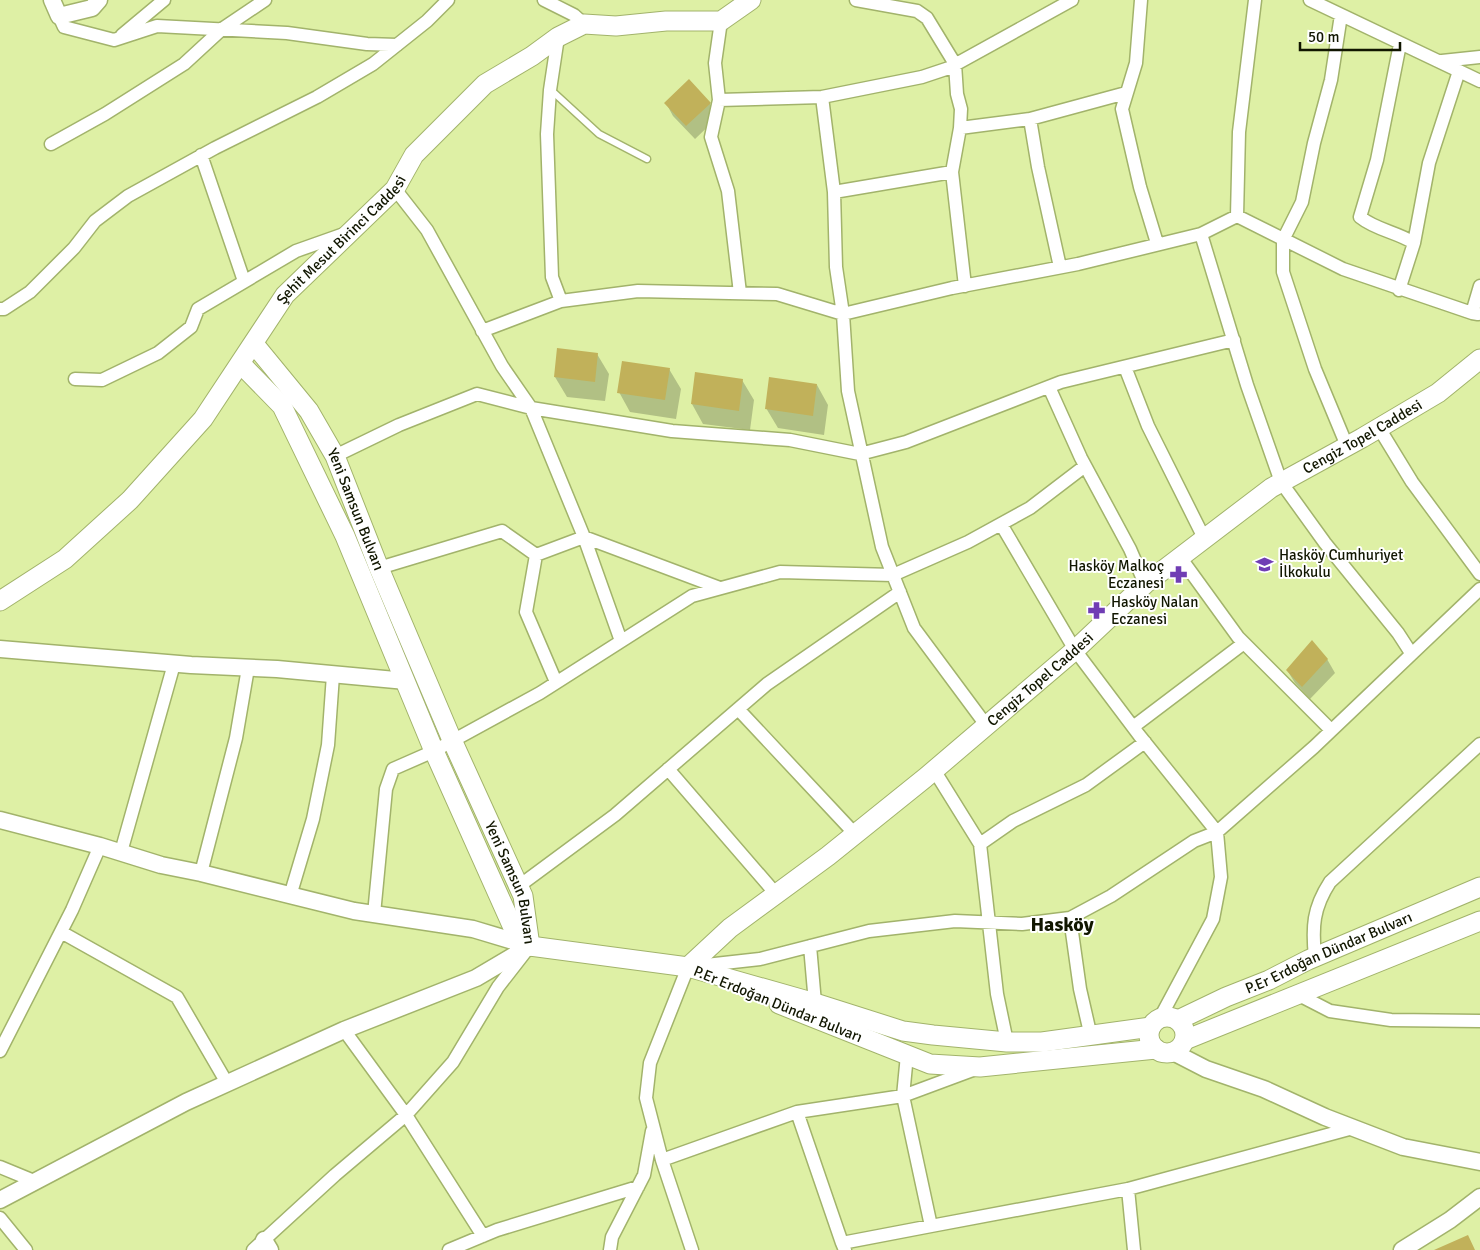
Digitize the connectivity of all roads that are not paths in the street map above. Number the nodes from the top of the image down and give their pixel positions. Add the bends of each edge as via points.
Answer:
1 (52, 0) edge
2 (99, 0) edge
3 (164, 0) edge
4 (265, 0) edge
5 (448, 0) edge
6 (544, 0) edge
7 (751, 0) edge
8 (856, 0) edge
9 (1072, 0) edge
10 (1141, 0) edge
11 (1255, 0) edge
12 (1310, 0) edge
13 (1341, 15) junction
14 (59, 16) junction
15 (720, 21) junction
16 (584, 24) junction
17 (222, 28) junction
18 (558, 37) junction
19 (114, 40) junction
20 (1400, 44) junction
21 (397, 45) junction
22 (1480, 57) edge
23 (1442, 61) junction
24 (955, 64) junction
25 (1459, 71) junction
26 (1480, 81) edge
27 (550, 90) junction
28 (1126, 93) junction
29 (822, 97) junction
30 (719, 100) junction
31 (1030, 119) junction
32 (960, 128) junction
33 (51, 144) dead end
34 (201, 155) junction
35 (647, 159) dead end
36 (952, 172) junction
37 (395, 189) junction
38 (834, 192) junction
39 (1237, 216) junction
40 (349, 232) junction
41 (1201, 234) junction
42 (1283, 240) junction
43 (1157, 243) junction
44 (1414, 243) junction
45 (1060, 267) junction
46 (244, 281) junction
47 (965, 286) junction
48 (1480, 286) edge
49 (1399, 290) junction
50 (740, 293) junction
51 (561, 301) junction
52 (0, 309) edge
53 (842, 314) junction
54 (1476, 314) edge
55 (482, 331) junction
56 (1234, 340) junction
57 (254, 344) junction
58 (1480, 359) edge
59 (241, 364) junction
60 (1126, 367) junction
61 (75, 379) dead end
62 (1049, 387) junction
63 (531, 408) junction
64 (1379, 428) junction
65 (1348, 446) junction
66 (860, 454) junction
67 (335, 456) junction
68 (1085, 466) junction
69 (1281, 482) junction
70 (1001, 524) junction
71 (584, 537) junction
72 (1204, 538) junction
73 (536, 555) junction
74 (1180, 557) junction
75 (379, 568) junction
76 (1480, 574) edge
77 (894, 575) junction
78 (1145, 584) junction
79 (720, 588) junction
80 (1480, 589) edge
81 (900, 592) junction
82 (0, 601) edge
83 (621, 641) junction
84 (1244, 644) junction
85 (0, 649) edge
86 (1075, 650) junction
87 (1411, 653) junction
88 (174, 664) junction
89 (248, 668) junction
90 (333, 675) junction
91 (406, 681) junction
92 (556, 682) junction
93 (738, 709) junction
94 (986, 725) junction
95 (1133, 727) junction
96 (1331, 730) junction
97 (452, 740) junction
98 (1145, 742) junction
99 (1480, 744) edge
100 (434, 750) junction
101 (668, 769) junction
102 (934, 770) junction
103 (0, 820) edge
104 (1217, 832) junction
105 (855, 834) junction
106 (980, 844) junction
107 (100, 846) junction
108 (121, 852) junction
109 (202, 873) junction
110 (518, 886) junction
111 (1480, 887) edge
112 (776, 894) junction
113 (290, 896) junction
114 (374, 914) junction
115 (1070, 918) junction
116 (1480, 921) edge
117 (989, 923) junction
118 (60, 932) junction
119 (530, 946) junction
120 (810, 946) junction
121 (1315, 957) junction
122 (688, 967) junction
123 (1297, 994) junction
124 (816, 1003) junction
125 (1480, 1021) edge
126 (1163, 1022) junction
127 (344, 1030) junction
128 (1091, 1037) junction
129 (1007, 1042) junction
130 (1174, 1047) junction
131 (0, 1051) edge
132 (907, 1055) junction
133 (980, 1067) junction
134 (227, 1083) junction
135 (903, 1096) junction
136 (797, 1112) junction
137 (406, 1115) junction
138 (653, 1126) junction
139 (1353, 1128) junction
140 (662, 1160) junction
141 (1480, 1162) edge
142 (0, 1168) edge
143 (34, 1181) junction
144 (638, 1186) junction
145 (1128, 1189) junction
146 (1480, 1197) edge
147 (0, 1200) edge
148 (0, 1218) edge
149 (931, 1226) junction
150 (483, 1236) junction
151 (262, 1246) edge
152 (844, 1246) edge
153 (1418, 1246) edge
154 (26, 1250) edge
155 (449, 1250) edge
156 (610, 1250) edge
157 (692, 1250) edge
158 (1134, 1250) edge
159 (1402, 1250) edge

1 - 14 street
2 - 14 street via 92,8
3 - 19 street
4 - 17 street
5 - 21 street
6 - 16 street via 574,15
7 - 15 main road
8 - 24 street via 916,11 927,18
9 - 24 street
10 - 28 street via 1136,63
11 - 39 street via 1239,132
12 - 13 street
13 - 20 street
13 - 42 street via 1331,80 1302,202
14 - 19 street via 64,27
15 - 16 main road via 666,21 616,26
15 - 30 street via 715,63
16 - 18 main road, Şehit Mesut Birinci Caddesi
17 - 19 street via 157,26
17 - 21 street
17 - 33 street via 184,64
18 - 27 street
18 - 37 main road, Şehit Mesut Birinci Caddesi via 485,84 414,155
20 - 23 street
20 - 44 street via 1377,160 1360,217
21 - 34 street via 373,64 318,97
22 - 23 street
23 - 25 street
24 - 29 street via 922,77
24 - 32 street
25 - 26 street
25 - 44 street via 1429,163
27 - 35 lane via 599,134
27 - 51 street via 547,134 552,277
28 - 31 street
28 - 43 street via 1122,109
29 - 30 street
29 - 38 street
30 - 50 street via 710,137 728,191
31 - 32 street
31 - 45 street
32 - 36 street
34 - 46 street
34 - 52 street via 143,187 108,211 30,292
36 - 38 street
36 - 47 street
37 - 40 main road, Şehit Mesut Birinci Caddesi
37 - 55 street via 426,230
38 - 53 street via 836,267
39 - 41 street
39 - 42 street
40 - 46 street via 296,251
40 - 57 main road, Şehit Mesut Birinci Caddesi via 286,294
41 - 43 street
41 - 56 street
42 - 49 street
42 - 65 street via 1283,272 1296,315
43 - 45 street
44 - 49 street
45 - 47 street
46 - 61 street via 198,309 191,327 158,353 102,380
47 - 53 street
48 - 54 street
49 - 54 street
50 - 51 street via 638,291
50 - 53 street via 776,294
51 - 55 street
53 - 66 street via 848,391
55 - 63 street
56 - 60 street
56 - 69 street via 1246,385
57 - 59 main road, Şehit Mesut Birinci Caddesi
57 - 67 main road, Yeni Samsun Bulvarı via 310,411
58 - 64 main road, Cengiz Topel Caddesi via 1438,392
59 - 82 main road, Şehit Mesut Birinci Caddesi via 203,419 130,500 65,559
59 - 91 main road, Yeni Samsun Bulvarı via 282,406 345,536
60 - 62 street
60 - 72 street via 1148,426
62 - 66 street via 906,442
62 - 68 street
63 - 66 street via 672,431 790,440
63 - 67 street via 477,394 399,425
63 - 71 street
64 - 65 main road, Cengiz Topel Caddesi
64 - 76 street via 1412,482
65 - 69 main road, Cengiz Topel Caddesi
66 - 77 street via 882,547
67 - 75 main road, Yeni Samsun Bulvarı
68 - 70 street via 1030,508
68 - 78 street
69 - 72 main road, Cengiz Topel Caddesi
69 - 87 street
70 - 77 street
70 - 86 street
71 - 73 street
71 - 79 street
71 - 83 street
72 - 74 main road, Cengiz Topel Caddesi
73 - 75 street via 502,531
73 - 92 street via 526,612
74 - 78 main road, Cengiz Topel Caddesi
74 - 84 street
75 - 97 main road, Yeni Samsun Bulvarı
77 - 79 street via 780,572
77 - 81 street
78 - 86 main road, Cengiz Topel Caddesi
79 - 83 street via 692,596
80 - 87 street
81 - 93 street via 767,684
81 - 94 street via 914,628
83 - 92 street
84 - 95 street
84 - 96 street
85 - 88 street
86 - 94 main road, Cengiz Topel Caddesi
86 - 95 street
87 - 96 street
88 - 89 street
88 - 108 street
89 - 90 street
89 - 109 street via 236,738
90 - 91 street
90 - 113 street via 324,763 313,819
91 - 100 main road, Yeni Samsun Bulvarı
92 - 97 street
93 - 101 street
93 - 105 street
94 - 102 main road, Cengiz Topel Caddesi
95 - 98 street
96 - 104 street
97 - 100 street
97 - 110 main road, Yeni Samsun Bulvarı
98 - 104 street
98 - 106 street via 1086,785 1013,821
99 - 121 street via 1330,882 1318,899 1312,934
100 - 114 street via 393,770 386,789
100 - 119 main road, Yeni Samsun Bulvarı via 515,932
101 - 110 street via 615,815
101 - 112 street
102 - 105 main road, Cengiz Topel Caddesi
102 - 106 street
103 - 107 street
104 - 115 street via 1194,841 1111,896
104 - 126 street via 1221,877 1212,919 1174,991
105 - 112 main road, Cengiz Topel Caddesi
106 - 117 street
107 - 108 street
107 - 118 street
108 - 109 street via 160,865
109 - 113 street
110 - 119 main road, Yeni Samsun Bulvarı via 523,896
111 - 121 main road, P.Er Erdoğan Dündar Bulvarı
112 - 122 main road, Cengiz Topel Caddesi via 730,928
113 - 114 street
114 - 119 street via 473,929
115 - 117 street via 1022,924
115 - 128 street
116 - 123 main road, P.Er Erdoğan Dündar Bulvarı
117 - 120 street via 955,921 869,931
117 - 129 street via 997,994
118 - 131 street
118 - 134 street via 177,997
119 - 122 main road
119 - 127 street via 476,978
119 - 137 street via 498,988 453,1062
120 - 122 street via 760,959
120 - 124 street
121 - 126 main road, P.Er Erdoğan Dündar Bulvarı via 1269,980
122 - 124 main road, P.Er Erdoğan Dündar Bulvarı
122 - 132 main road, P.Er Erdoğan Dündar Bulvarı
122 - 138 street via 650,1063 646,1098
123 - 125 street via 1330,1011 1391,1020
123 - 130 main road, P.Er Erdoğan Dündar Bulvarı
124 - 129 main road, P.Er Erdoğan Dündar Bulvarı via 903,1031
126 - 128 main road, P.Er Erdoğan Dündar Bulvarı
126 - 130 main road via 1184,1029
126 - 130 main road via 1150,1039
127 - 134 street
127 - 137 street
128 - 129 main road, P.Er Erdoğan Dündar Bulvarı
130 - 133 main road, P.Er Erdoğan Dündar Bulvarı
130 - 139 street via 1206,1069 1264,1089
132 - 133 main road, P.Er Erdoğan Dündar Bulvarı via 930,1064
132 - 135 street
133 - 135 street
134 - 143 street
135 - 136 street
135 - 149 street
136 - 140 street
136 - 152 street
137 - 150 street
137 - 151 street via 335,1175
138 - 140 street
138 - 144 street via 644,1174
139 - 141 street via 1403,1147
139 - 145 street
140 - 157 street
142 - 143 street
143 - 147 street
144 - 150 street
144 - 156 street via 612,1237
145 - 149 street
145 - 158 street
146 - 153 street
148 - 154 street
149 - 152 street
150 - 155 street
153 - 159 street

